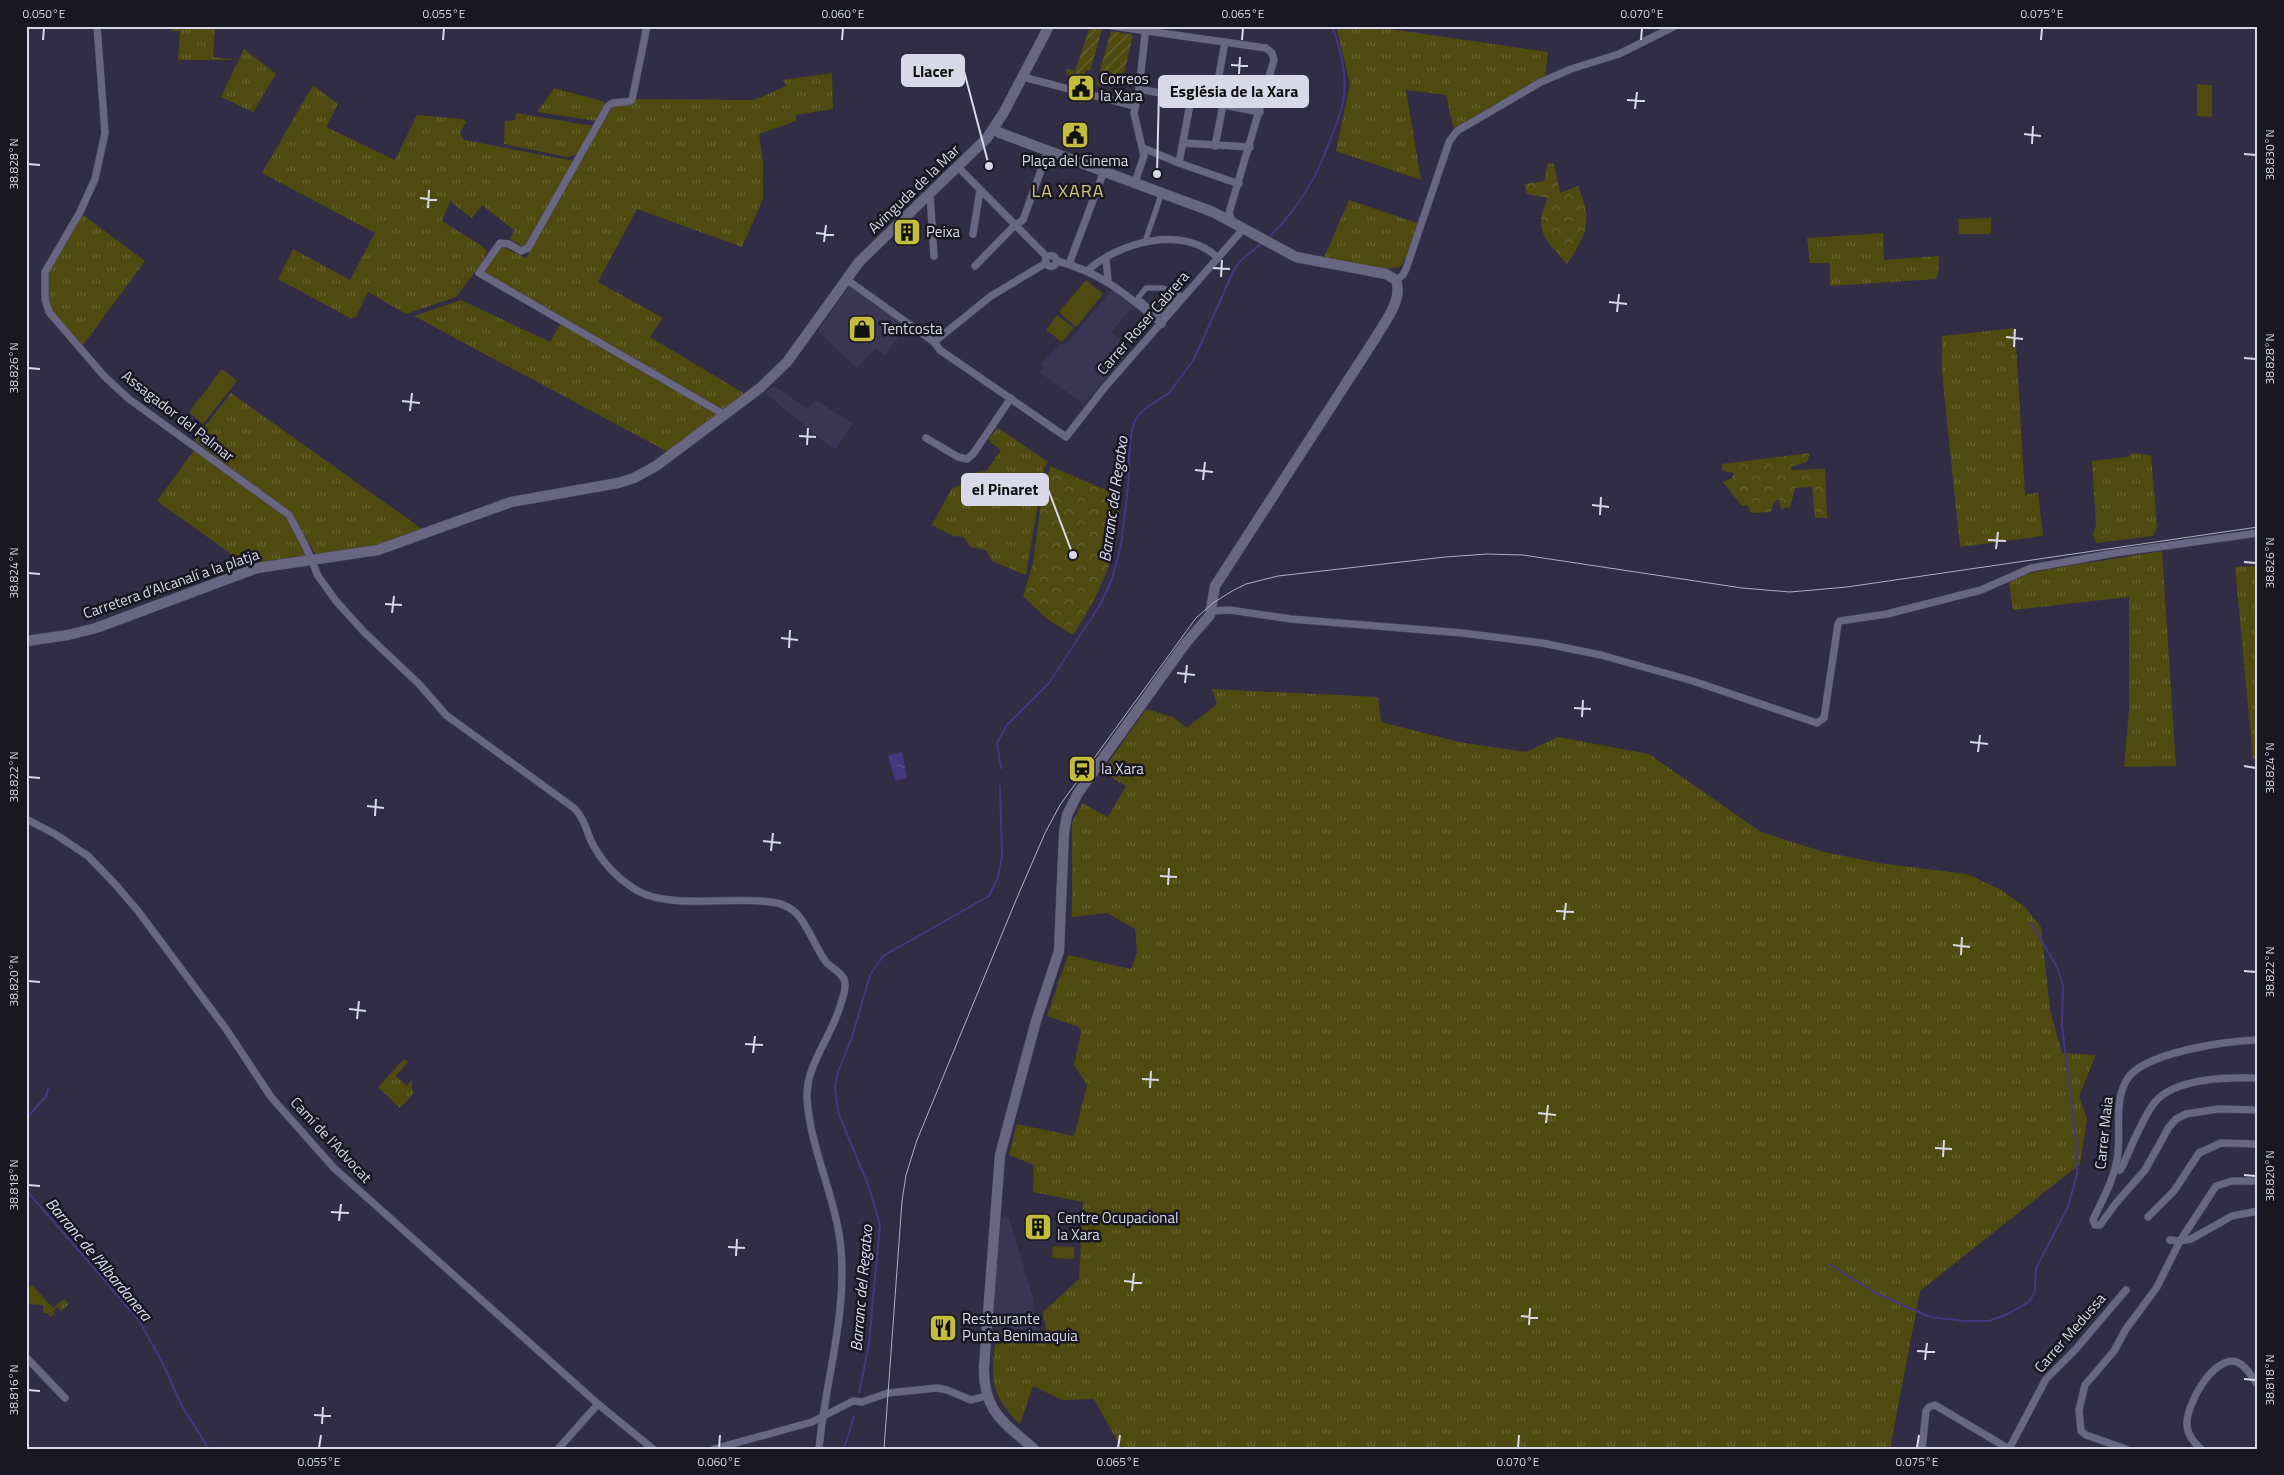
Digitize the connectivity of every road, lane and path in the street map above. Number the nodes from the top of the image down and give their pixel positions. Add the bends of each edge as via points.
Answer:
1 (97, 26) edge
2 (647, 26) edge
3 (1049, 26) edge
4 (1112, 26) edge
5 (1673, 26) edge
6 (1146, 29) edge
7 (1225, 42) junction
8 (1023, 77) junction
9 (1139, 89) junction
10 (1191, 99) junction
11 (1214, 103) junction
12 (1223, 104) junction
13 (1134, 106) junction
14 (1260, 112) junction
15 (994, 129) junction
16 (1183, 143) junction
17 (1215, 146) junction
18 (1250, 147) junction
19 (1143, 148) junction
20 (1048, 151) junction
21 (1178, 164) junction
22 (958, 168) junction
23 (1104, 171) junction
24 (1135, 182) junction
25 (1239, 184) junction
26 (980, 190) junction
27 (1162, 191) junction
28 (930, 194) junction
29 (1227, 216) junction
30 (1015, 225) junction
31 (1244, 228) junction
32 (973, 234) dead end
33 (1146, 239) dead end
34 (934, 256) dead end
35 (1106, 258) junction
36 (1218, 258) junction
37 (1047, 260) junction
38 (1070, 264) junction
39 (975, 266) dead end
40 (1087, 272) junction
41 (846, 279) junction
42 (1396, 280) junction
43 (1108, 281) junction
44 (1162, 314) joint
45 (1162, 324) junction
46 (804, 340) joint
47 (934, 342) junction
48 (1011, 398) junction
49 (725, 415) junction
50 (926, 438) dead end
51 (2258, 533) edge
52 (312, 560) junction
53 (1212, 610) junction
54 (26, 641) edge
55 (26, 819) edge
56 (2258, 1040) edge
57 (2258, 1078) edge
58 (2258, 1110) edge
59 (2258, 1144) edge
60 (2115, 1169) junction
61 (2258, 1181) edge
62 (2258, 1211) edge
63 (2148, 1217) dead end
64 (2170, 1240) dead end
65 (2180, 1241) junction
66 (2126, 1290) dead end
67 (26, 1357) edge
68 (2258, 1385) edge
69 (986, 1396) junction
70 (65, 1398) dead end
71 (598, 1404) junction
72 (822, 1418) junction
73 (558, 1449) edge
74 (653, 1449) edge
75 (714, 1449) edge
76 (819, 1449) edge
77 (1034, 1449) edge
78 (1922, 1449) edge
79 (2009, 1449) edge
80 (2126, 1449) edge
81 (2201, 1449) edge

1 - 52 street, Assagador del Palmar via 105,133 98,168 88,195 76,222 45,272 45,299 49,312 104,376 130,399 289,515
2 - 49 street via 632,100 608,106 528,248 521,251 500,243 479,273
3 - 8 main road, Avinguda de la Mar
4 - 6 street
5 - 42 street via 1619,54 1541,82 1457,130 1447,148 1406,269
6 - 7 street
6 - 9 street
7 - 11 street
7 - 14 street via 1266,48 1273,55 1274,63
8 - 13 street
8 - 15 main road, Avinguda de la Mar
9 - 10 street
9 - 13 street
10 - 11 street
10 - 16 street
11 - 12 street
12 - 14 street
12 - 17 street
13 - 19 street via 1134,118
14 - 18 street
15 - 20 main road
15 - 22 main road, Avinguda de la Mar
16 - 17 street
16 - 21 street
17 - 18 street
18 - 25 street
19 - 21 street
19 - 24 street via 1144,156
20 - 23 main road
20 - 30 street via 1023,220
21 - 25 street
22 - 26 street
22 - 28 main road, Avinguda de la Mar
23 - 24 main road
23 - 38 street
24 - 27 main road
25 - 29 street
26 - 30 street
26 - 32 street
27 - 29 main road
27 - 33 street
28 - 34 street
28 - 41 main road, Avinguda de la Mar via 870,251
29 - 31 main road
30 - 37 street
30 - 39 street
31 - 36 street, Carrer Roser Cabrera
31 - 42 main road via 1303,259 1377,271
35 - 36 street via 1160,238 1191,243
35 - 40 street
35 - 43 street
36 - 45 street, Carrer Roser Cabrera
37 - 38 street via 1052,267 1057,261
37 - 47 street via 991,296
38 - 40 street
40 - 43 street
41 - 46 main road, Avinguda de la Mar
41 - 47 street
42 - 53 main road via 1398,296 1385,321 1215,586
43 - 45 street
44 - 44 street via 1180,295 1163,288 1146,288 1138,298 1157,315
45 - 48 street, Carrer Roser Cabrera via 1084,411 1066,437
46 - 49 main road, Carretera d’Alcanalí a la platja via 778,373
47 - 48 street via 940,350
48 - 50 street via 967,458 958,457
49 - 52 main road, Carretera d’Alcanalí a la platja via 656,466 634,478 516,501 381,550
51 - 53 street via 2031,568 1981,590 1887,614 1842,620 1838,624 1824,718 1817,723 1601,655 1542,643
52 - 54 main road, Carretera d’Alcanalí a la platja via 257,568 96,628
52 - 72 street, Assagador del Palmar via 318,576 347,615 419,684 446,715 582,816 592,842 611,872 635,890 656,899 783,903 798,914 827,963 844,977 846,985 836,1021 811,1070 807,1096 842,1262 839,1326
53 - 69 main road via 1083,785 1067,815 1059,950 1000,1155 984,1368
55 - 71 street, Camí de l'Advocat via 88,856 115,884 226,1029 271,1097 334,1168
56 - 60 street, Carrer Maia via 2171,1054 2132,1073 2120,1101
57 - 60 street via 2222,1078 2172,1089 2152,1106 2122,1167
58 - 60 street, Carrer Maia via 2218,1109 2186,1114 2176,1119 2145,1170 2100,1225 2095,1225 2093,1220
59 - 63 street via 2221,1143 2199,1153 2174,1191
61 - 65 street via 2232,1181 2216,1186
62 - 65 street via 2232,1216
64 - 65 street
65 - 80 street via 2157,1287 2114,1351 2085,1385 2081,1397 2079,1422 2082,1431
66 - 79 street, Carrer Medussa via 2046,1379
67 - 70 street
68 - 81 street via 2241,1364 2234,1362 2222,1364 2210,1375 2195,1396 2187,1420 2190,1436
69 - 72 street via 971,1400 944,1388 920,1388 888,1393 862,1402 853,1401
69 - 77 main road via 1002,1420
71 - 73 street
71 - 74 street, Camí de l'Advocat
72 - 75 street
72 - 76 street
78 - 79 street, Carrer Medussa via 1926,1411 1935,1405

